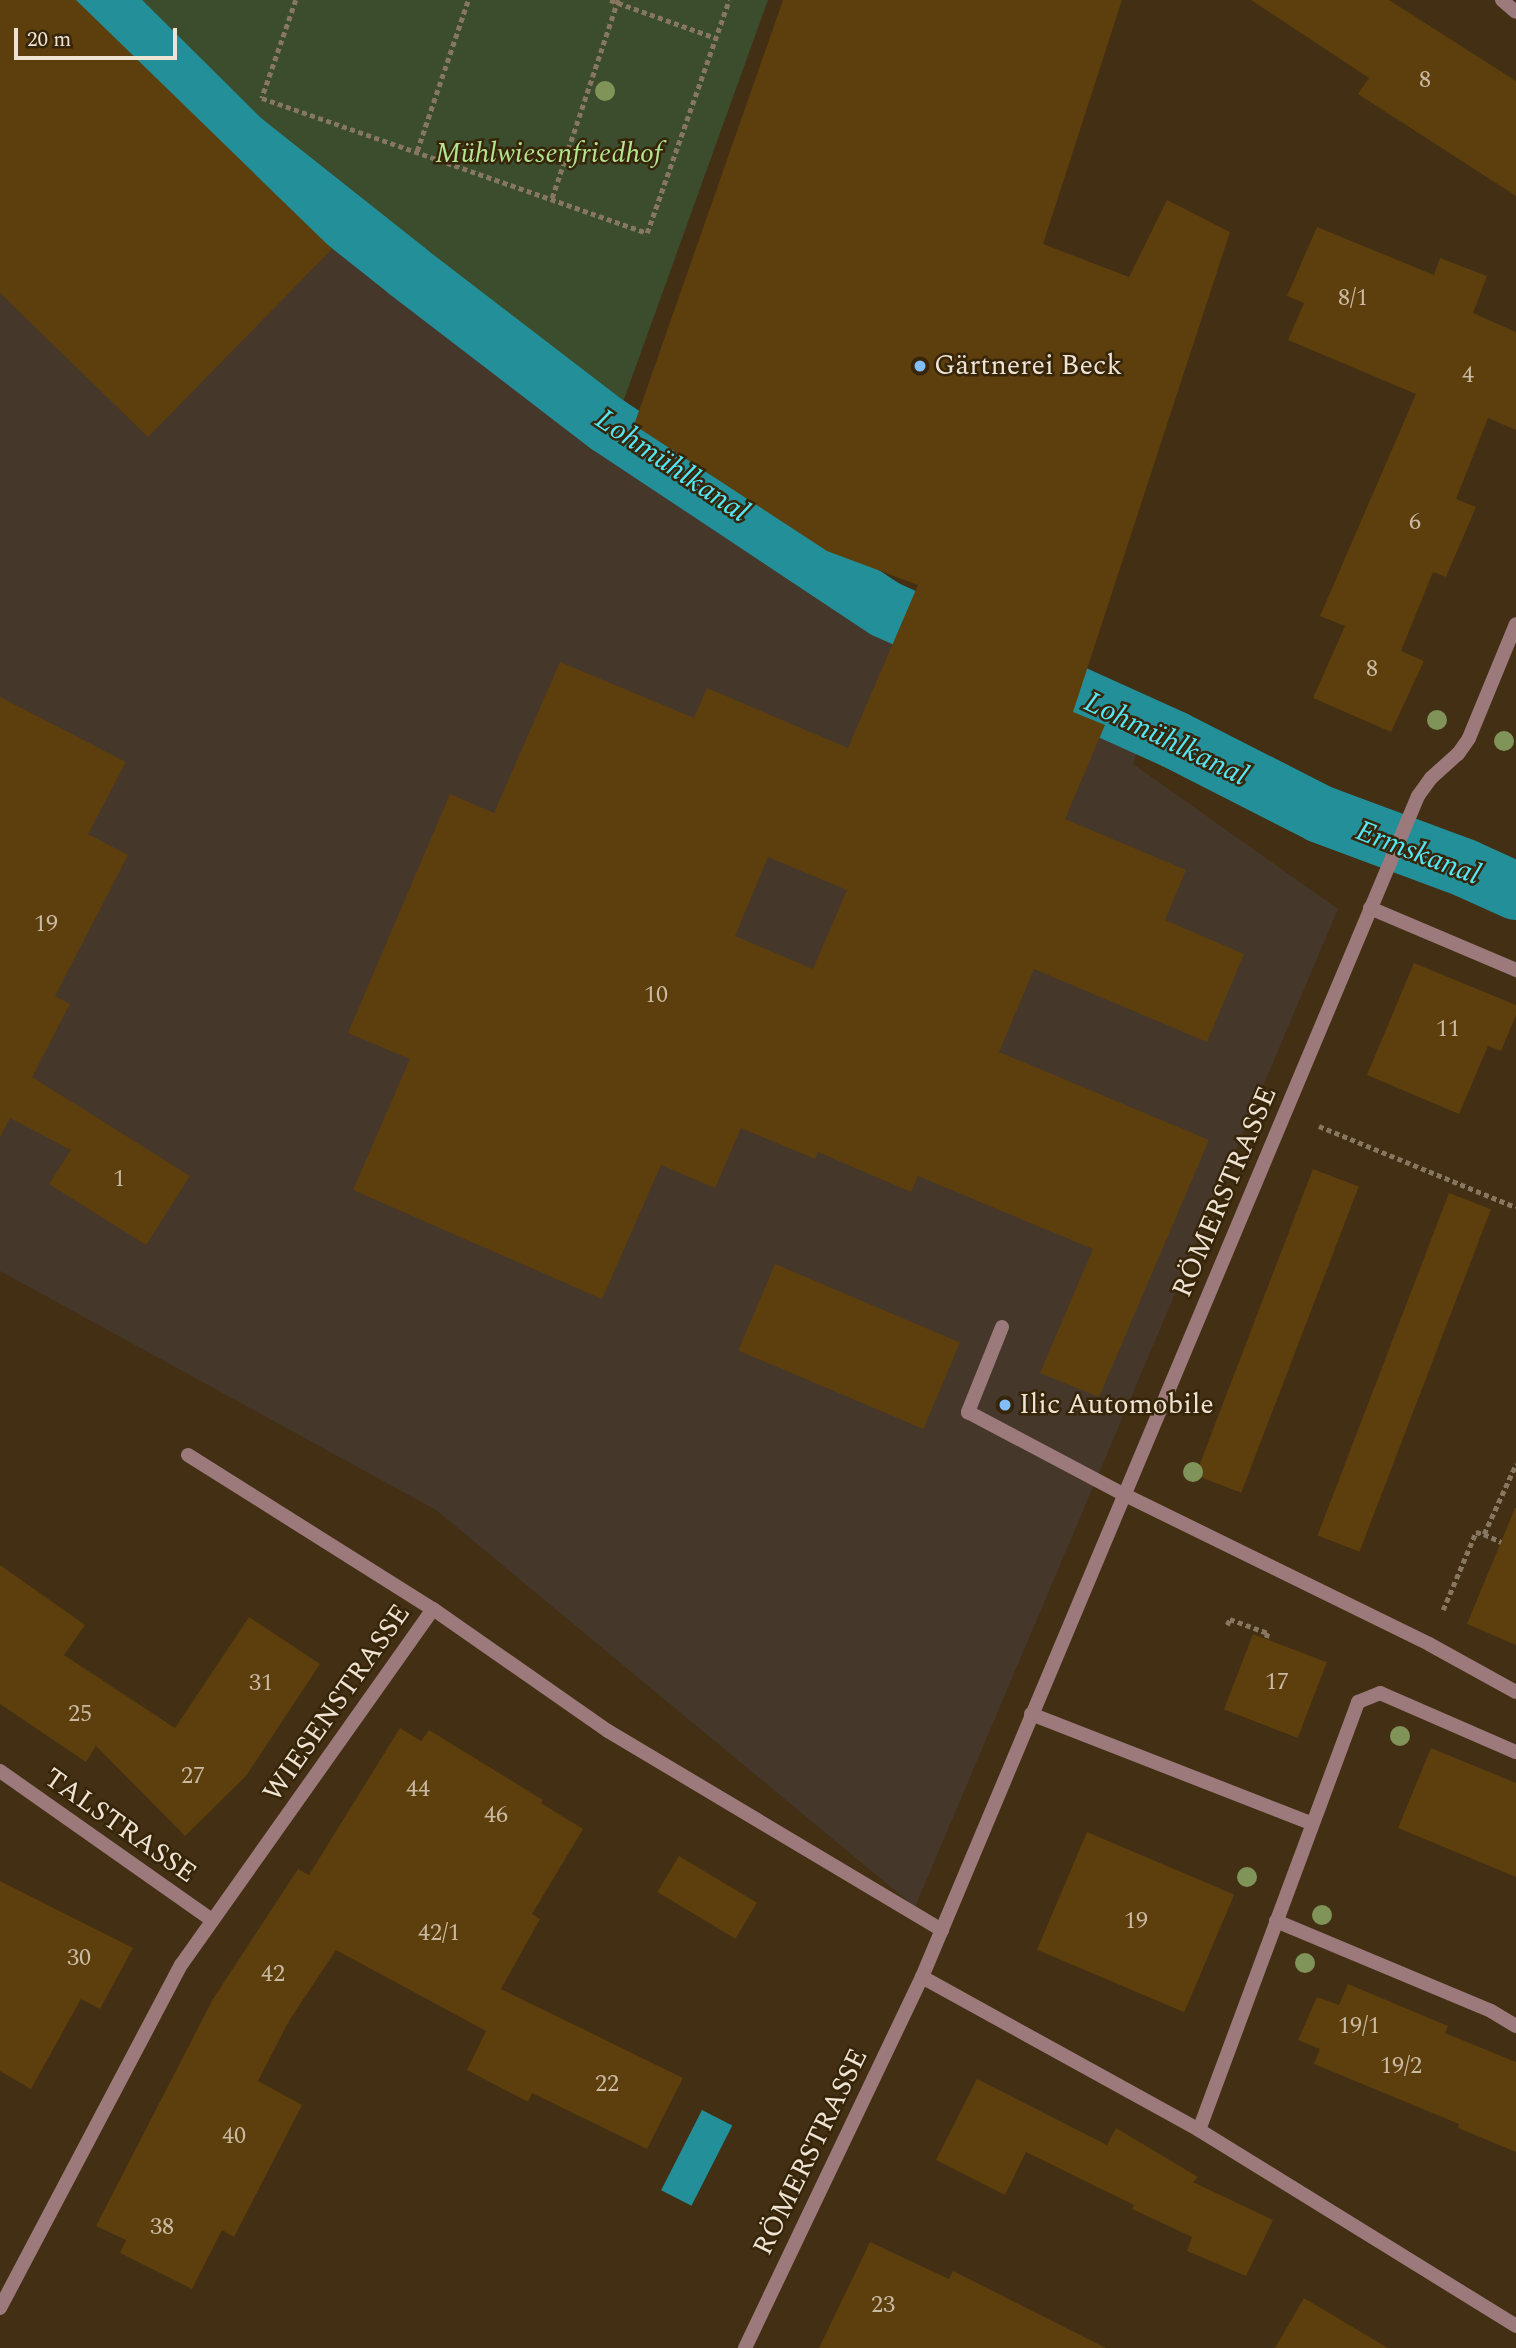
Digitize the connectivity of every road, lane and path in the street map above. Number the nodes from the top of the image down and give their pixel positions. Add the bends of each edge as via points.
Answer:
1 (296, 0) edge
2 (468, 0) edge
3 (610, 0) edge
4 (729, 0) edge
5 (1502, 0) edge
6 (617, 1) edge
7 (1516, 12) edge
8 (716, 38) junction
9 (416, 151) junction
10 (552, 198) junction
11 (1516, 624) edge
12 (1370, 908) junction
13 (1516, 970) edge
14 (1286, 1112) junction
15 (1516, 1207) edge
16 (1002, 1327) dead end
17 (188, 1455) dead end
18 (1516, 1464) edge
19 (1123, 1494) junction
20 (1484, 1534) junction
21 (1501, 1542) dead end
22 (433, 1609) junction
23 (1227, 1625) dead end
24 (1266, 1640) dead end
25 (1429, 1644) junction
26 (1516, 1692) edge
27 (1031, 1714) junction
28 (1516, 1752) edge
29 (0, 1771) edge
30 (1311, 1823) junction
31 (212, 1920) junction
32 (1276, 1921) junction
33 (942, 1930) junction
34 (922, 1977) junction
35 (1516, 2026) edge
36 (1199, 2130) junction
37 (0, 2308) edge
38 (1516, 2326) edge
39 (745, 2348) edge

1 - 9 path via 262,97
2 - 9 path
3 - 6 path
4 - 8 path
5 - 7 street
6 - 8 path
6 - 10 path
8 - 10 path via 647,233
9 - 10 path
11 - 12 street, RÖMERSTRASSE via 1469,738 1418,796
12 - 13 street
12 - 14 street, RÖMERSTRASSE
14 - 15 path
14 - 19 street, RÖMERSTRASSE
16 - 19 street via 968,1412
17 - 22 street
18 - 20 path
19 - 25 street
19 - 27 street, RÖMERSTRASSE
20 - 21 path
20 - 25 path via 1476,1532
22 - 31 street, WIESENSTRASSE
22 - 33 street, WIESENSTRASSE via 619,1738
23 - 24 path via 1230,1619 1268,1633
25 - 26 street
27 - 30 street
27 - 33 street, RÖMERSTRASSE
28 - 30 street via 1380,1692 1358,1703
29 - 31 street, TALSTRASSE
30 - 32 street
31 - 37 street, WIESENSTRASSE via 181,1965
32 - 35 street via 1491,2011
32 - 36 street
33 - 34 street, RÖMERSTRASSE
34 - 36 street
34 - 39 street, RÖMERSTRASSE
36 - 38 street

